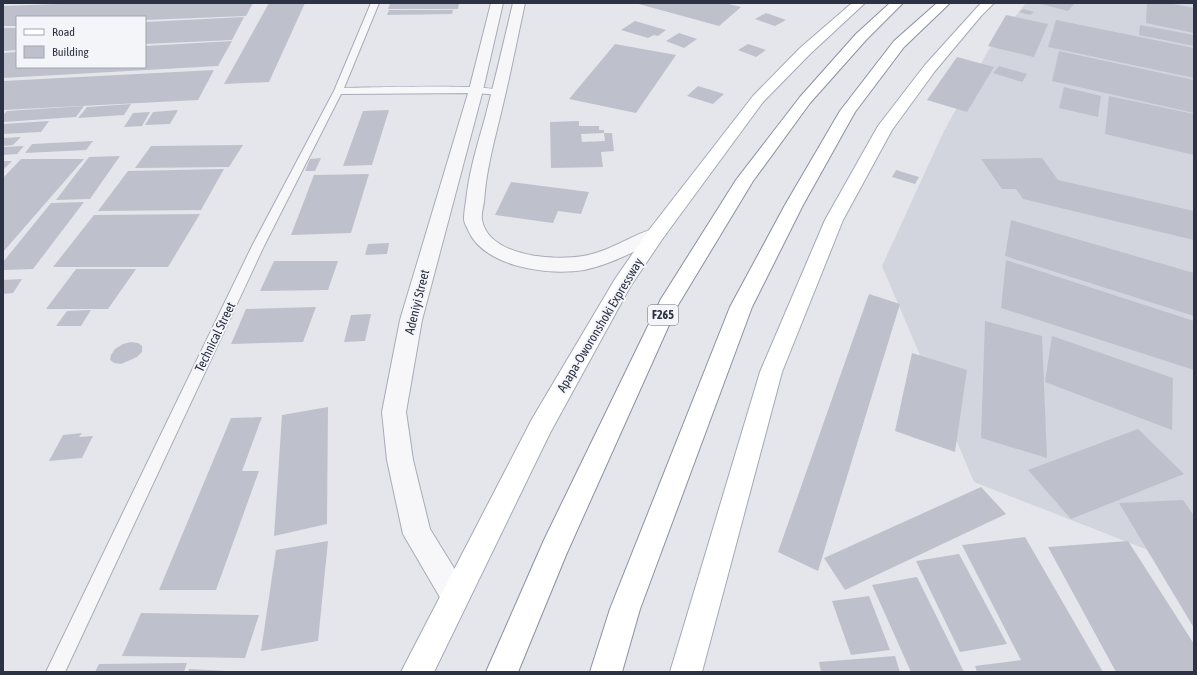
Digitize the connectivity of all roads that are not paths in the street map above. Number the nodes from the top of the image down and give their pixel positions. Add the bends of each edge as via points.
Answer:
1 (375, 3) edge
2 (497, 3) edge
3 (519, 3) edge
4 (859, 3) edge
5 (897, 3) edge
6 (944, 3) edge
7 (988, 3) edge
8 (338, 90) junction
9 (476, 90) junction
10 (499, 92) junction
11 (656, 234) junction
12 (455, 596) junction
13 (55, 672) edge
14 (418, 672) edge
15 (502, 672) edge
16 (606, 672) edge
17 (686, 672) edge

1 - 8 lane, Technical Street
2 - 9 street, Adeniyi Street
3 - 10 street
4 - 11 main road, Apapa-Oworonshoki Expressway via 805,51 758,99
5 - 15 main road, F265 via 861,37 805,100 745,180 668,304 554,550
6 - 16 main road via 899,44 848,111 741,307 625,609
7 - 17 main road via 930,68 884,129 834,220 771,372
8 - 9 lane
8 - 13 lane, Technical Street via 258,246
9 - 10 lane
9 - 12 street, Adeniyi Street via 411,320 394,412 400,460 418,534
10 - 11 street via 477,178 473,220 480,236 495,250 534,264 583,263 610,255
11 - 12 main road, Apapa-Oworonshoki Expressway via 622,284 541,426
12 - 14 main road, Apapa-Oworonshoki Expressway

